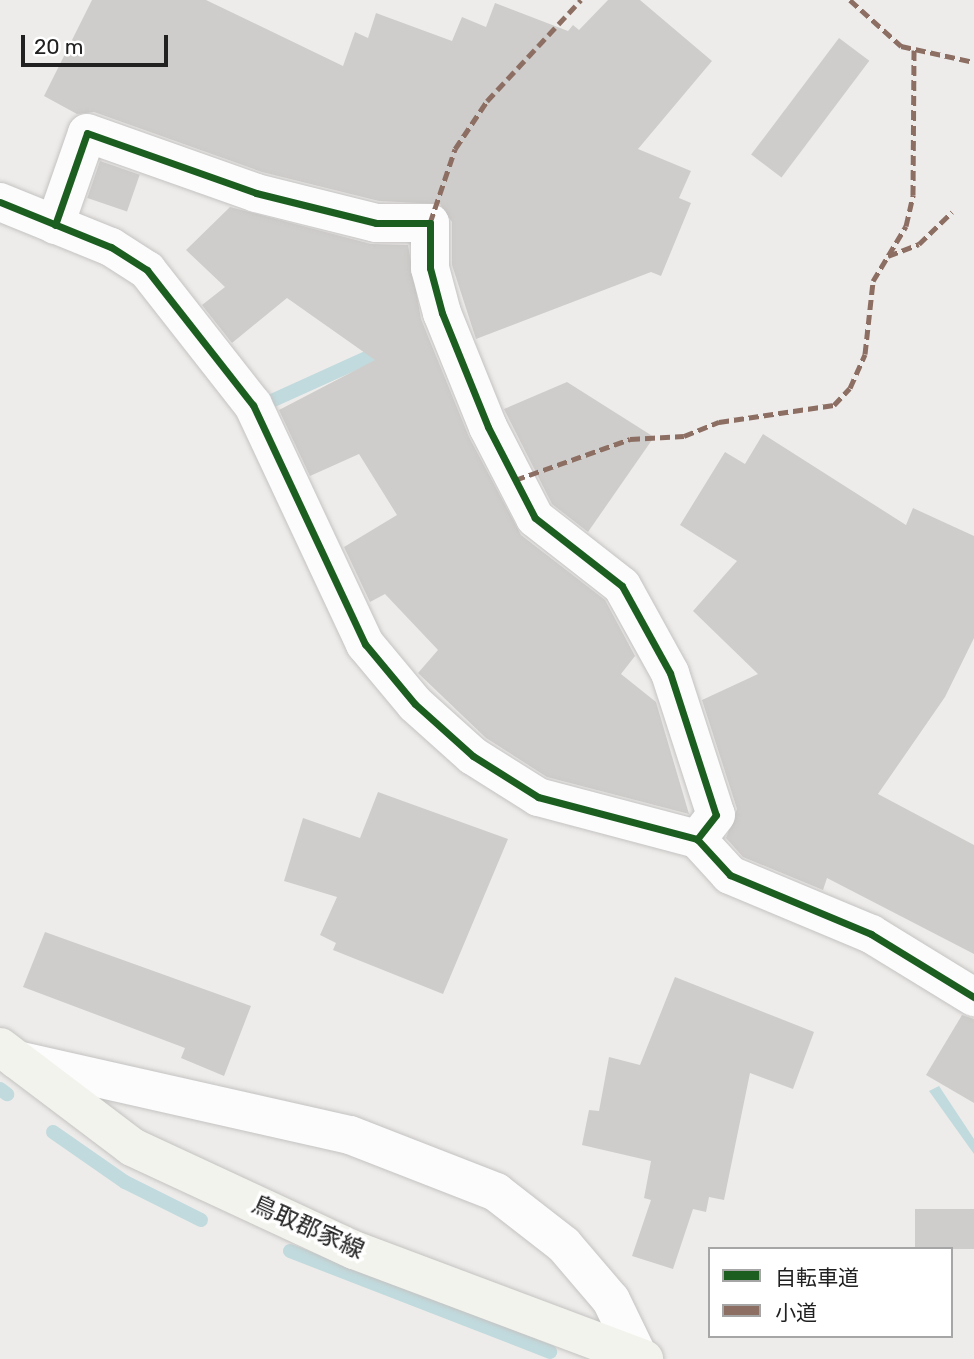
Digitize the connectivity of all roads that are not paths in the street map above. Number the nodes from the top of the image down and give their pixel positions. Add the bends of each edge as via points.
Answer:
1 (0, 202) edge
2 (55, 225) junction
3 (697, 839) junction
4 (974, 996) edge
5 (8, 1053) edge
6 (622, 1355) edge

1 - 2 street
2 - 3 street via 111,247 146,270 253,405 365,645 415,704 473,756 538,797
2 - 3 street via 87,133 256,192 376,223 430,223 430,268 442,313 488,427 536,518 622,586 670,673 716,816
3 - 4 street via 730,875 871,934
5 - 6 main road, 鳥取郡家線 via 132,1147 354,1250
5 - 6 street via 350,1135 496,1192 572,1255 611,1300

